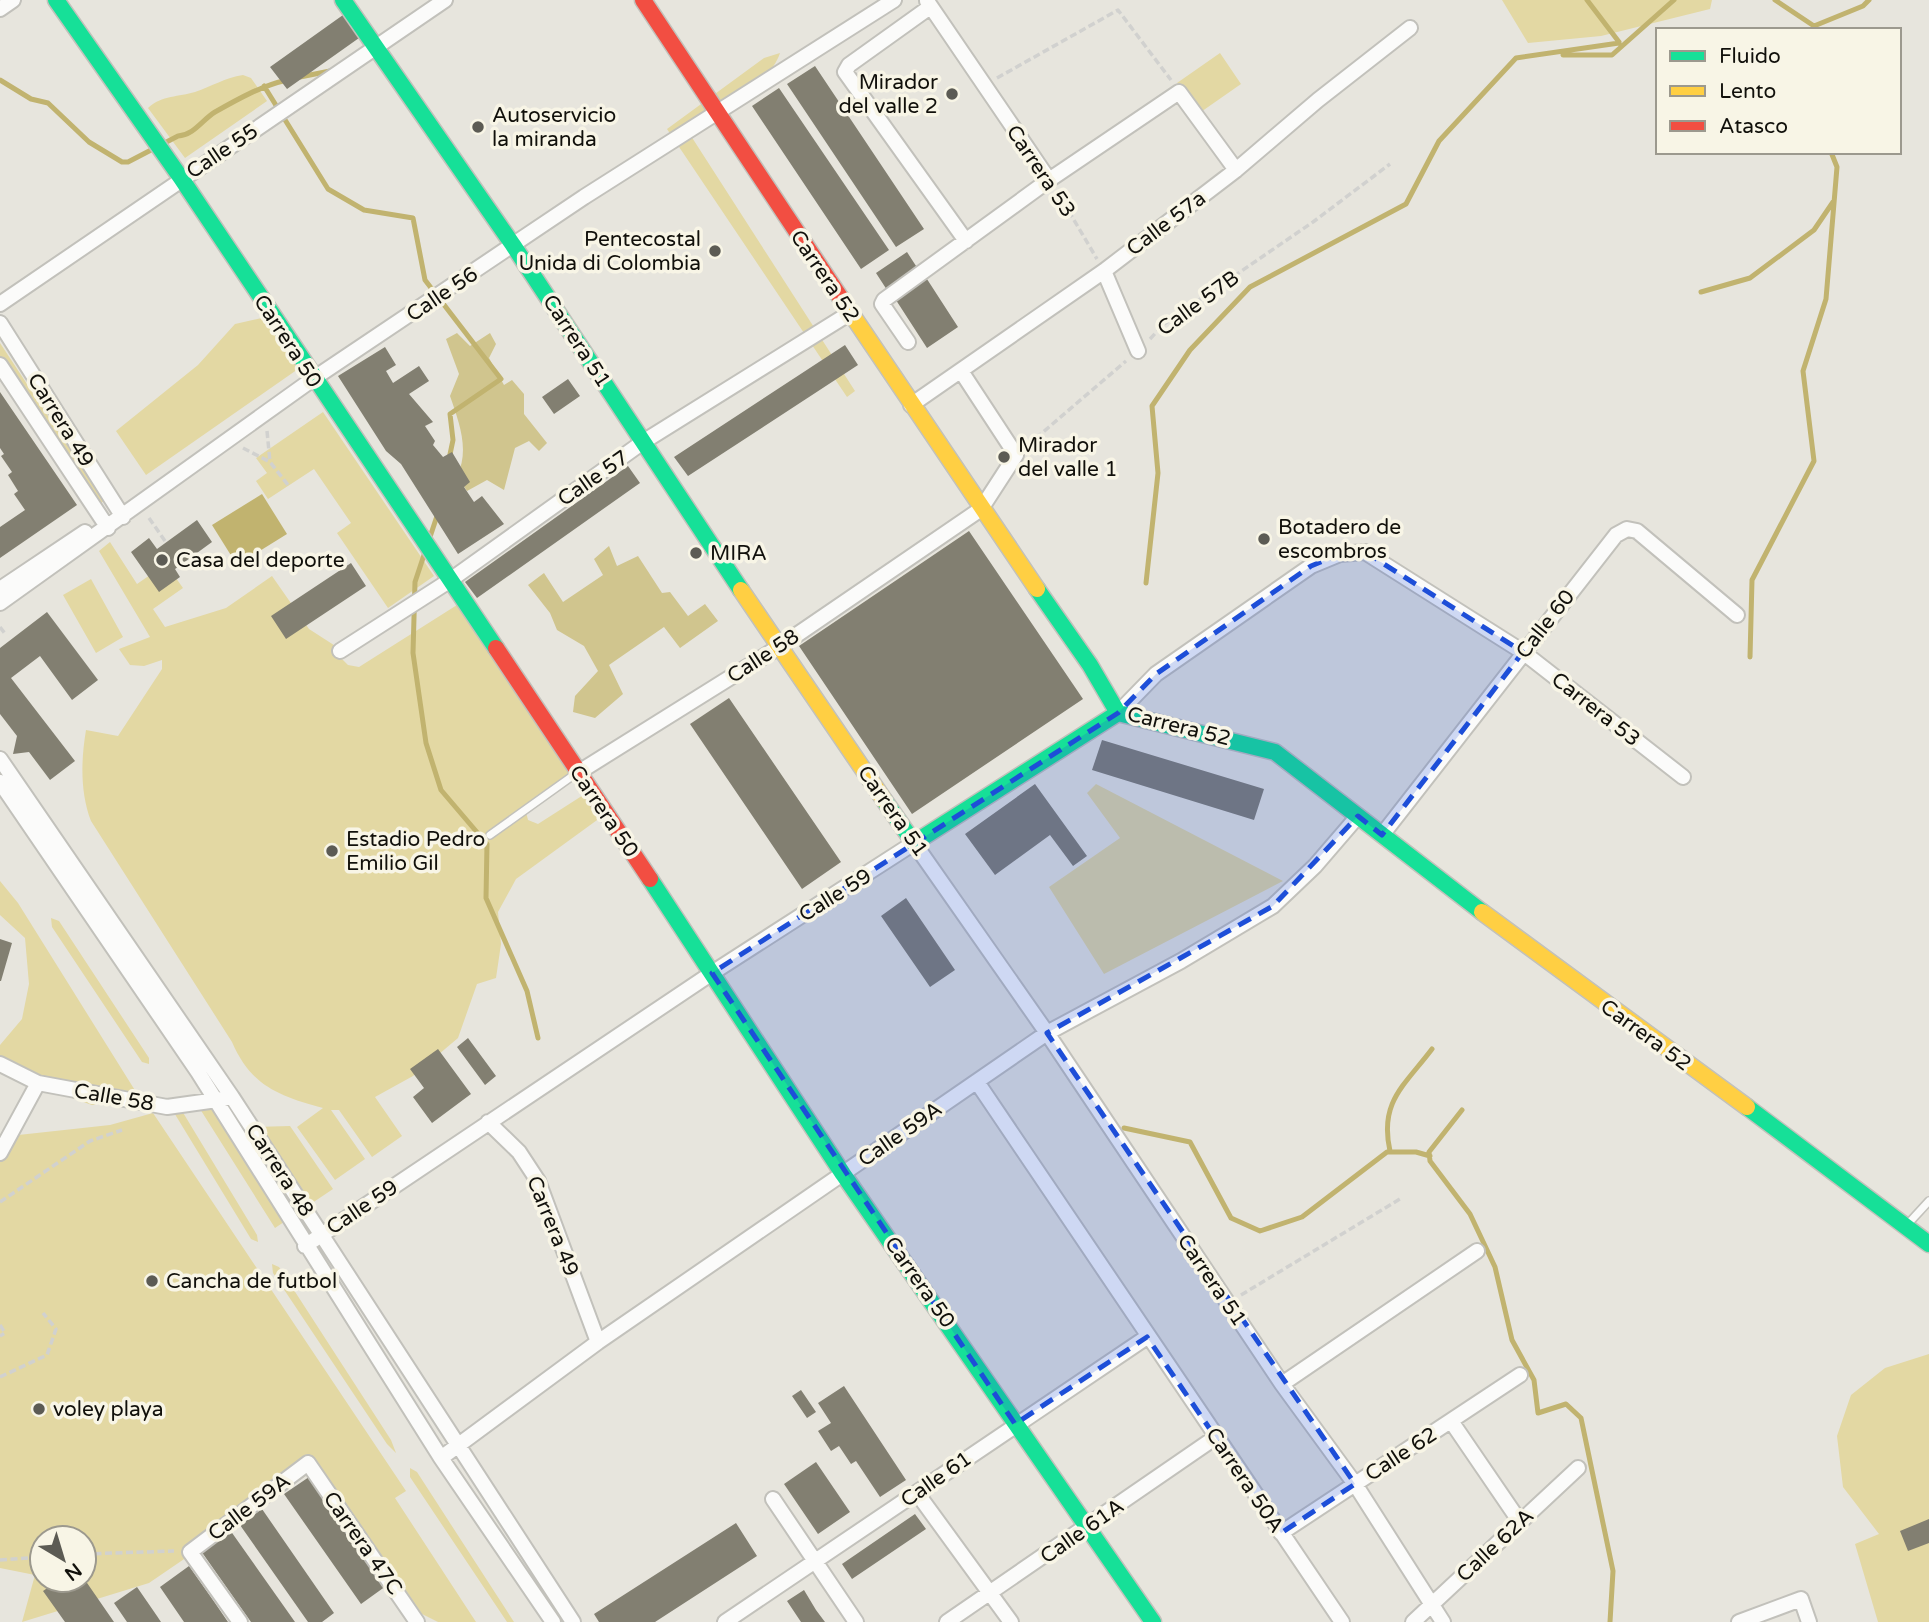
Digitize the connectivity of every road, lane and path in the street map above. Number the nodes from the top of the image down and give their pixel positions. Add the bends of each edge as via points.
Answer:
1 (13, 0) edge
2 (56, 0) edge
3 (343, 0) edge
4 (445, 0) edge
5 (643, 0) edge
6 (894, 0) edge
7 (928, 4) edge
8 (0, 9) edge
9 (1410, 27) dead end
10 (375, 48) junction
11 (983, 86) junction
12 (1179, 92) junction
13 (715, 111) junction
14 (1390, 164) dead end
15 (1236, 170) junction
16 (181, 178) junction
17 (1049, 180) junction
18 (966, 241) junction
19 (513, 245) junction
20 (1104, 271) junction
21 (0, 304) edge
22 (850, 313) junction
23 (0, 323) edge
24 (908, 342) dead end
25 (1138, 351) junction
26 (0, 365) edge
27 (961, 371) junction
28 (313, 379) junction
29 (911, 405) junction
30 (267, 431) dead end
31 (643, 442) junction
32 (243, 448) dead end
33 (1016, 455) junction
34 (270, 462) junction
35 (288, 485) dead end
36 (981, 509) junction
37 (120, 513) junction
38 (149, 518) dead end
39 (105, 524) junction
40 (165, 541) dead end
41 (1365, 552) joint
42 (449, 581) junction
43 (0, 589) edge
44 (0, 603) edge
45 (1737, 615) dead end
46 (0, 626) edge
47 (6, 635) dead end
48 (779, 647) junction
49 (340, 651) dead end
50 (1523, 652) junction
51 (1118, 713) junction
52 (0, 759) edge
53 (579, 772) junction
54 (1684, 777) dead end
55 (9, 786) edge
56 (1358, 816) junction
57 (490, 835) dead end
58 (1382, 835) junction
59 (914, 843) junction
60 (130, 958) junction
61 (712, 973) junction
62 (1047, 1033) junction
63 (0, 1064) edge
64 (976, 1082) junction
65 (38, 1083) junction
66 (232, 1097) junction
67 (216, 1102) junction
68 (488, 1122) junction
69 (122, 1130) dead end
70 (0, 1153) edge
71 (843, 1174) junction
72 (1400, 1199) dead end
73 (1929, 1201) edge
74 (0, 1202) edge
75 (1906, 1227) junction
76 (321, 1235) junction
77 (1929, 1244) edge
78 (305, 1246) junction
79 (1477, 1251) dead end
80 (1227, 1303) junction
81 (43, 1313) dead end
82 (0, 1325) edge
83 (0, 1336) edge
84 (1147, 1337) junction
85 (598, 1342) junction
86 (1520, 1375) dead end
87 (0, 1377) edge
88 (1282, 1384) junction
89 (1451, 1421) junction
90 (1015, 1424) junction
91 (1216, 1437) junction
92 (459, 1445) junction
93 (441, 1458) junction
94 (308, 1463) joint
95 (1578, 1468) dead end
96 (1355, 1484) junction
97 (917, 1493) junction
98 (773, 1499) dead end
99 (1520, 1522) junction
100 (1087, 1527) junction
101 (1281, 1533) junction
102 (190, 1552) junction
103 (98, 1554) edge
104 (28, 1558) edge
105 (0, 1560) edge
106 (814, 1560) junction
107 (991, 1594) junction
108 (1432, 1604) junction
109 (1746, 1621) edge
110 (240, 1622) edge
111 (417, 1622) edge
112 (553, 1622) edge
113 (573, 1622) edge
114 (725, 1622) edge
115 (856, 1622) edge
116 (947, 1622) edge
117 (1011, 1622) edge
118 (1153, 1622) edge
119 (1342, 1622) edge
120 (1413, 1622) edge
121 (1443, 1622) edge
122 (1809, 1622) edge

1 - 8 street
2 - 16 main road, Carrera 50
3 - 10 main road, Carrera 51
4 - 10 street, Calle 55
5 - 13 main road, Carrera 52
6 - 13 street, Calle 56
7 - 11 street, Carrera 53
7 - 18 street via 845,72
9 - 15 street, Calle 57a
10 - 16 street, Calle 55
10 - 19 main road, Carrera 51
11 - 12 path via 1118,10
11 - 17 street, Carrera 53
12 - 15 street
12 - 17 street
13 - 19 street, Calle 56
13 - 22 main road, Carrera 52
14 - 25 path, Calle 57B via 1164,324
15 - 20 street, Calle 57a
16 - 21 street, Calle 55
16 - 28 main road, Carrera 50
17 - 18 street
17 - 20 path, Carrera 53
18 - 24 street via 884,300 882,304
19 - 28 street, Calle 56
19 - 31 main road, Carrera 51
20 - 25 street
20 - 27 street, Calle 57a
22 - 29 main road, Carrera 52
22 - 31 street, Calle 57
23 - 37 street, Carrera 49
25 - 33 path, Calle 57B
26 - 39 street, Carrera 49
27 - 29 street, Calle 57a
27 - 33 street
28 - 37 street, Calle 56
28 - 42 main road, Carrera 50
29 - 36 main road, Carrera 52
30 - 34 path
31 - 42 street, Calle 57
31 - 48 main road, Carrera 51
32 - 34 path
33 - 36 street, Calle 58
34 - 35 path
36 - 48 street, Calle 58
36 - 51 main road, Carrera 52 via 1090,665
37 - 39 street, Calle 56
38 - 40 path
39 - 43 street, Calle 56
39 - 44 street, Calle 56
41 - 50 street, Carrera 53
41 - 51 street, Calle 59 via 1340,554 1311,566 1156,674
42 - 49 street, Calle 57
42 - 53 main road, Carrera 50
45 - 50 street, Calle 60 via 1637,531 1627,529 1616,535
46 - 47 path
48 - 53 street, Calle 58
48 - 59 main road, Carrera 51
50 - 54 street, Carrera 53
50 - 58 street, Calle 60
51 - 56 main road, Carrera 52 via 1275,752
51 - 59 main road, Calle 59
52 - 55 street, Carrera 48
53 - 57 lane, Calle 58
53 - 61 main road, Carrera 50
55 - 60 street, Carrera 48
56 - 58 main road, Carrera 52
56 - 62 street, Calle 59A via 1273,906
58 - 75 main road, Carrera 52
59 - 61 street, Calle 59
59 - 62 street, Carrera 51
60 - 66 street, Carrera 48
60 - 67 street, Carrera 48
61 - 68 street, Calle 59
61 - 71 main road, Carrera 50
62 - 64 street, Calle 59A
62 - 80 street, Carrera 51
63 - 65 street, Calle 58
64 - 71 street, Calle 59A
64 - 84 street, Carrera 50A
65 - 67 street, Calle 58 via 167,1107
65 - 70 street
66 - 67 street, Calle 58
66 - 76 street, Carrera 48
67 - 78 street, Carrera 48
68 - 76 street, Calle 59
68 - 85 street, Carrera 49 via 519,1152 538,1181
69 - 74 path via 90,1141
71 - 85 street, Calle 59A
71 - 90 main road, Carrera 50
72 - 80 path
73 - 75 lane
75 - 77 main road, Carrera 52
76 - 78 street, Calle 59
76 - 92 street, Carrera 48
78 - 93 street, Carrera 48
79 - 88 street
80 - 88 street, Carrera 51
81 - 87 path via 56,1329 47,1355
82 - 83 path via 5,1333
84 - 90 street, Calle 61
84 - 91 street, Carrera 50A
85 - 92 street, Calle 59A
86 - 89 street, Calle 62
88 - 96 street, Carrera 51
89 - 96 street, Calle 62
89 - 99 street
90 - 97 street, Calle 61
90 - 100 main road, Carrera 50
91 - 100 street, Calle 61A
91 - 101 street, Carrera 50A
92 - 93 street, Calle 59A
92 - 113 street, Carrera 48
93 - 112 street, Carrera 48
94 - 102 street, Calle 59A
94 - 111 street, Carrera 47C
95 - 99 street, Calle 62A
96 - 101 street, Calle 62
96 - 108 street, Carrera 51
97 - 106 street, Calle 61
97 - 107 street
98 - 106 street
99 - 108 street, Calle 62A
100 - 107 street, Calle 61A
100 - 118 main road, Carrera 50
101 - 119 street, Carrera 50A
102 - 103 path
102 - 110 street
104 - 105 path
106 - 114 street, Calle 61
106 - 115 street
107 - 116 street, Calle 61A
107 - 117 street
108 - 120 street, Calle 62A
108 - 121 street, Carrera 51
109 - 122 street via 1801,1599

